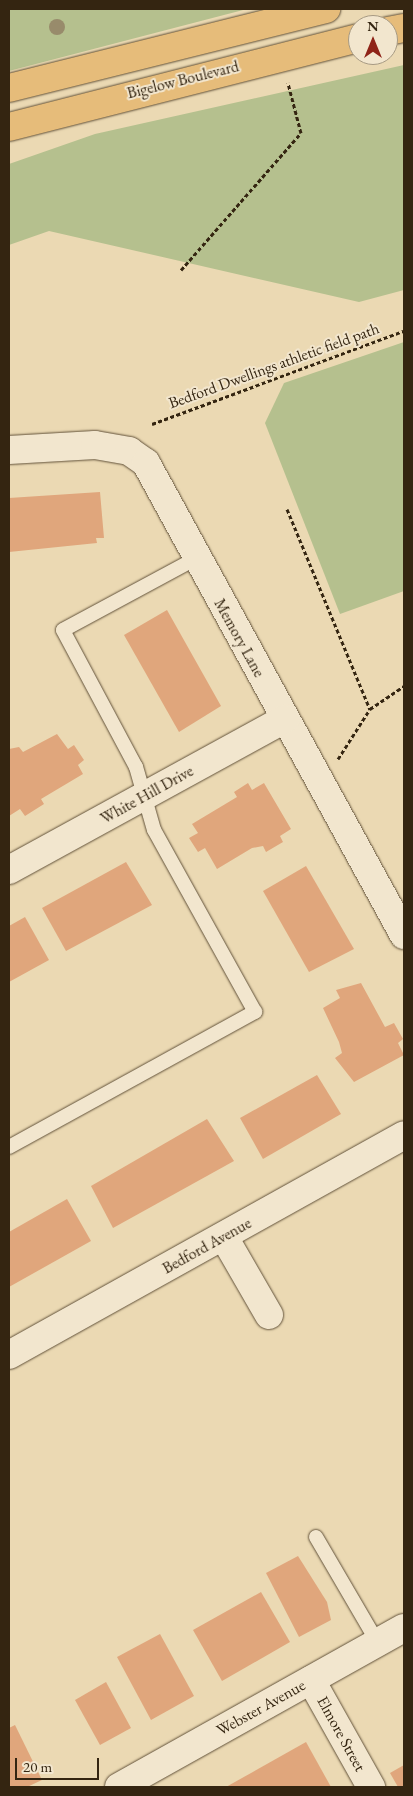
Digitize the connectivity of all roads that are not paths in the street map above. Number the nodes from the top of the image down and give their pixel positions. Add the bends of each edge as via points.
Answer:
1 (326, 9) edge
2 (348, 41) edge
3 (9, 88) edge
4 (9, 127) edge
5 (9, 450) edge
6 (195, 559) junction
7 (285, 719) junction
8 (144, 796) junction
9 (9, 870) edge
10 (404, 935) edge
11 (404, 1135) edge
12 (9, 1147) edge
13 (224, 1237) junction
14 (269, 1315) dead end
15 (9, 1355) edge
16 (316, 1537) dead end
17 (404, 1628) edge
18 (378, 1643) junction
19 (312, 1680) junction
20 (146, 1781) edge
21 (119, 1787) edge
22 (371, 1787) edge

1 - 3 main road
2 - 4 main road, Bigelow Boulevard
5 - 6 street, Memory Lane via 95,445 140,456
6 - 7 street, Memory Lane
6 - 8 lane via 63,630 136,767
7 - 8 street, White Hill Drive
7 - 10 street, Memory Lane
8 - 9 street, White Hill Drive
8 - 12 lane via 154,830 255,1012
11 - 13 street, Bedford Avenue
13 - 14 street
13 - 15 street, Bedford Avenue
16 - 18 lane
17 - 18 street, Webster Avenue
18 - 19 street, Webster Avenue
19 - 20 street, Webster Avenue
19 - 22 street, Elmore Street
20 - 21 street, Webster Avenue

